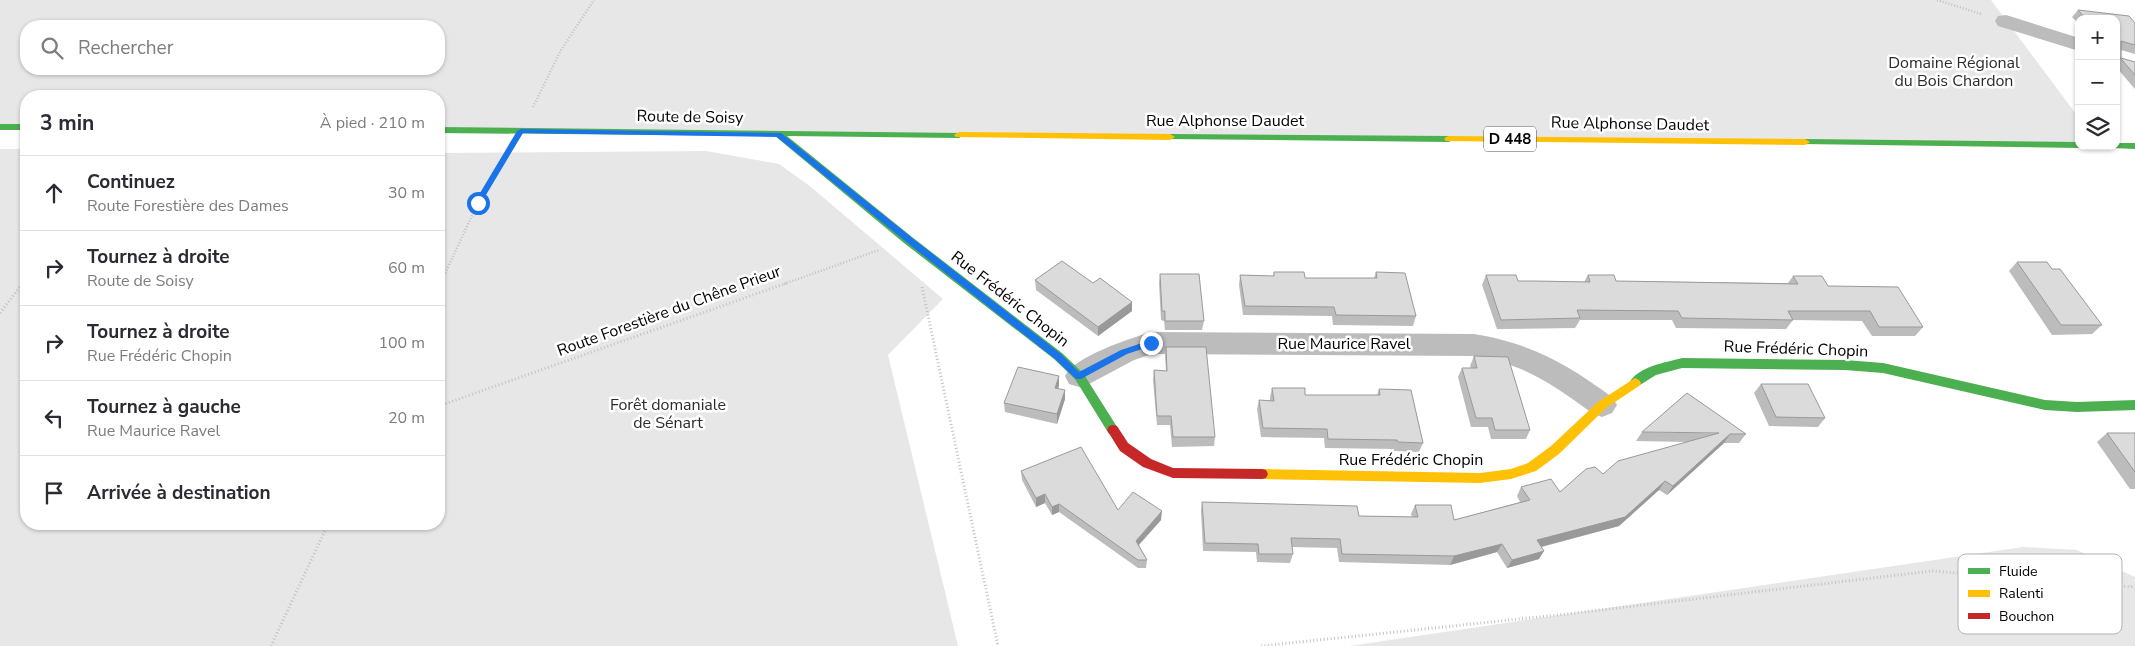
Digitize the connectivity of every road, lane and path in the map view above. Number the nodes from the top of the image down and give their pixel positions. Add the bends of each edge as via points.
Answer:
1 (594, 0) edge
2 (1937, 0) edge
3 (2006, 21) joint
4 (2075, 44) edge
5 (0, 127) edge
6 (20, 127) edge
7 (445, 130) edge
8 (521, 131) junction
9 (778, 134) junction
10 (941, 135) joint
11 (2075, 145) edge
12 (2120, 146) edge
13 (2135, 146) edge
14 (910, 241) junction
15 (445, 273) edge
16 (20, 287) edge
17 (0, 313) edge
18 (1078, 376) junction
19 (445, 404) edge
20 (1602, 405) junction
21 (2135, 405) edge
22 (325, 530) edge
23 (1958, 573) edge
24 (2122, 586) edge
25 (2135, 587) edge
26 (271, 646) edge
27 (998, 646) edge
28 (1261, 646) edge

1 - 8 path via 561,50
2 - 3 path
3 - 4 street
5 - 6 main road
7 - 8 main road, Route de Soisy / D 448
8 - 9 main road, Route de Soisy / D 448
8 - 15 path via 478,203
9 - 10 main road, Route de Soisy / D 448
9 - 14 main road, Rue Frédéric Chopin
10 - 11 main road, Rue Alphonse Daudet / D 448
12 - 13 main road
14 - 18 main road, Rue Frédéric Chopin via 1058,356
14 - 19 path, Route Forestière du Chêne Prieur
14 - 27 path
16 - 17 path
18 - 20 street, Rue Maurice Ravel via 1124,352 1151,343 1474,345 1526,356
18 - 20 main road, Rue Frédéric Chopin via 1124,447 1147,463 1173,473 1480,478 1511,474 1532,467 1555,450
20 - 21 main road, Rue Frédéric Chopin via 1652,371 1682,363 1710,362 1883,368 2045,405
22 - 26 path
23 - 28 path via 1932,571
24 - 25 path

